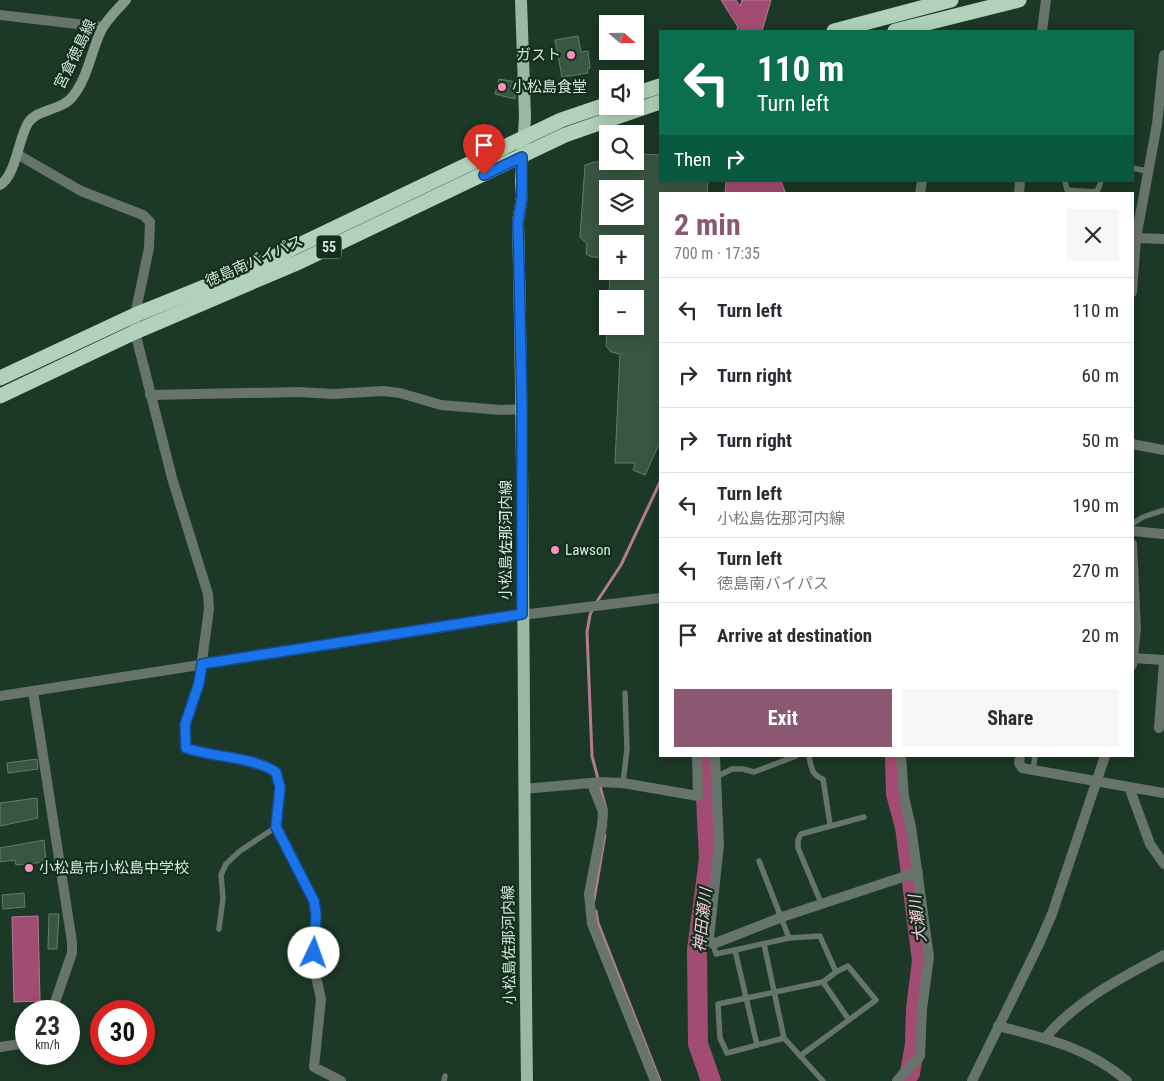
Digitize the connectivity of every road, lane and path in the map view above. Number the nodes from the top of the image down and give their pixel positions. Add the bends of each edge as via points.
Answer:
1 (126, 0) edge
2 (520, 0) edge
3 (948, 0) edge
4 (1019, 0) edge
5 (1046, 0) edge
6 (0, 15) edge
7 (938, 26) edge
8 (103, 27) junction
9 (837, 30) edge
10 (904, 30) edge
11 (1042, 30) edge
12 (1164, 55) edge
13 (659, 86) edge
14 (644, 91) edge
15 (659, 102) edge
16 (599, 107) edge
17 (524, 138) junction
18 (17, 154) junction
19 (522, 157) junction
20 (1134, 168) edge
21 (1147, 171) junction
22 (1102, 182) edge
23 (0, 185) edge
24 (1068, 192) edge
25 (1093, 192) edge
26 (1093, 192) edge
27 (1136, 238) junction
28 (1164, 239) edge
29 (1134, 262) edge
30 (135, 315) junction
31 (135, 332) junction
32 (0, 378) edge
33 (150, 395) junction
34 (0, 396) edge
35 (522, 409) junction
36 (1134, 444) edge
37 (1164, 450) edge
38 (1164, 510) edge
39 (1134, 523) edge
40 (1134, 531) edge
41 (1164, 534) edge
42 (659, 598) edge
43 (1134, 603) edge
44 (522, 614) junction
45 (1134, 650) edge
46 (1134, 660) edge
47 (1164, 661) edge
48 (202, 664) junction
49 (33, 691) junction
50 (625, 693) dead end
51 (0, 696) edge
52 (1159, 728) dead end
53 (697, 757) edge
54 (715, 757) edge
55 (793, 757) edge
56 (809, 757) edge
57 (901, 757) edge
58 (1020, 757) edge
59 (1035, 757) edge
60 (1105, 757) edge
61 (1033, 770) junction
62 (716, 777) junction
63 (1096, 782) junction
64 (596, 783) junction
65 (623, 784) junction
66 (1129, 788) junction
67 (524, 789) junction
68 (1164, 793) edge
69 (864, 817) dead end
70 (830, 824) junction
71 (276, 827) junction
72 (758, 861) dead end
73 (1164, 864) edge
74 (914, 873) junction
75 (822, 904) junction
76 (782, 917) junction
77 (219, 929) dead end
78 (789, 938) junction
79 (714, 944) junction
80 (764, 944) junction
81 (735, 950) junction
82 (1164, 955) edge
83 (836, 972) junction
84 (823, 982) junction
85 (774, 993) junction
86 (746, 998) junction
87 (56, 1000) edge
88 (849, 1020) junction
89 (998, 1026) junction
90 (784, 1038) junction
91 (1045, 1038) junction
92 (15, 1045) edge
93 (757, 1045) junction
94 (0, 1047) edge
95 (800, 1056) junction
96 (341, 1081) edge
97 (527, 1081) edge
98 (655, 1081) edge
99 (824, 1081) edge
100 (897, 1081) edge
101 (972, 1081) edge
102 (1127, 1081) edge

1 - 8 main road, 宮倉徳島線
2 - 17 main road, 小松島佐那河内線
3 - 9 highway
4 - 7 highway
5 - 11 street
6 - 8 street
7 - 10 highway
8 - 18 main road, 宮倉徳島線 via 73,97 28,123
12 - 21 street via 1157,124
13 - 14 highway
15 - 19 highway, 徳島南バイパス / 55 via 565,136
16 - 17 highway, 徳島南バイパス / 55 via 561,120
17 - 19 main road, 小松島佐那河内線
17 - 30 highway, 徳島南バイパス / 55 via 249,269
18 - 23 main road, 宮倉徳島線 via 10,173
18 - 30 street via 81,191 143,215 150,222 149,248
19 - 31 highway, 徳島南バイパス / 55 via 299,262
19 - 35 main road, 小松島佐那河内線 via 518,222
20 - 21 lane
21 - 27 street
22 - 25 lane
24 - 26 lane
27 - 28 street
27 - 29 street
30 - 31 street
30 - 32 highway, 徳島南バイパス / 55
31 - 33 street
31 - 34 highway, 徳島南バイパス / 55
33 - 35 street via 383,391 441,405
33 - 48 street via 208,594
35 - 44 main road, 小松島佐那河内線
36 - 37 street
38 - 39 lane
40 - 41 street
42 - 44 street
43 - 45 street
44 - 48 street
44 - 67 main road, 小松島佐那河内線
46 - 47 street
47 - 52 street
48 - 49 street
48 - 71 street via 185,725 186,748 266,766 276,772 280,787
49 - 51 street
49 - 87 street via 72,942 72,953
50 - 65 lane via 627,749
53 - 65 street via 698,796
54 - 62 street
55 - 62 lane via 754,772 732,769
56 - 70 lane via 812,770 823,779
57 - 74 street
58 - 61 street via 1022,768
59 - 61 lane
60 - 63 street
61 - 63 street
62 - 79 street via 719,845 708,938
63 - 66 street
63 - 89 street via 1052,914
64 - 65 street
64 - 67 street
64 - 98 street via 602,826 589,894 592,924
66 - 68 street
66 - 73 street via 1150,844
67 - 97 main road, 小松島佐那河内線
69 - 70 lane
70 - 75 lane via 801,834 798,840 798,848
71 - 77 lane via 240,850 226,864 221,875 223,898
71 - 96 street via 314,901 314,968 320,999 314,1067
72 - 76 lane
74 - 75 street
74 - 100 street via 929,958 920,1056
75 - 76 street
76 - 78 lane
76 - 79 street
78 - 80 lane
78 - 83 lane via 820,936
79 - 81 lane via 716,954
80 - 81 lane
80 - 85 lane
81 - 86 lane
82 - 91 street via 1106,987 1071,1011
83 - 84 lane
83 - 88 lane via 848,966 876,1000
84 - 85 lane
84 - 88 lane
85 - 86 lane
85 - 90 lane
86 - 93 lane
86 - 93 lane via 718,1004 720,1038 727,1053
88 - 95 lane
89 - 91 street
89 - 101 street
90 - 93 lane
90 - 95 lane
91 - 102 street via 1082,1050
92 - 94 street
95 - 99 lane

